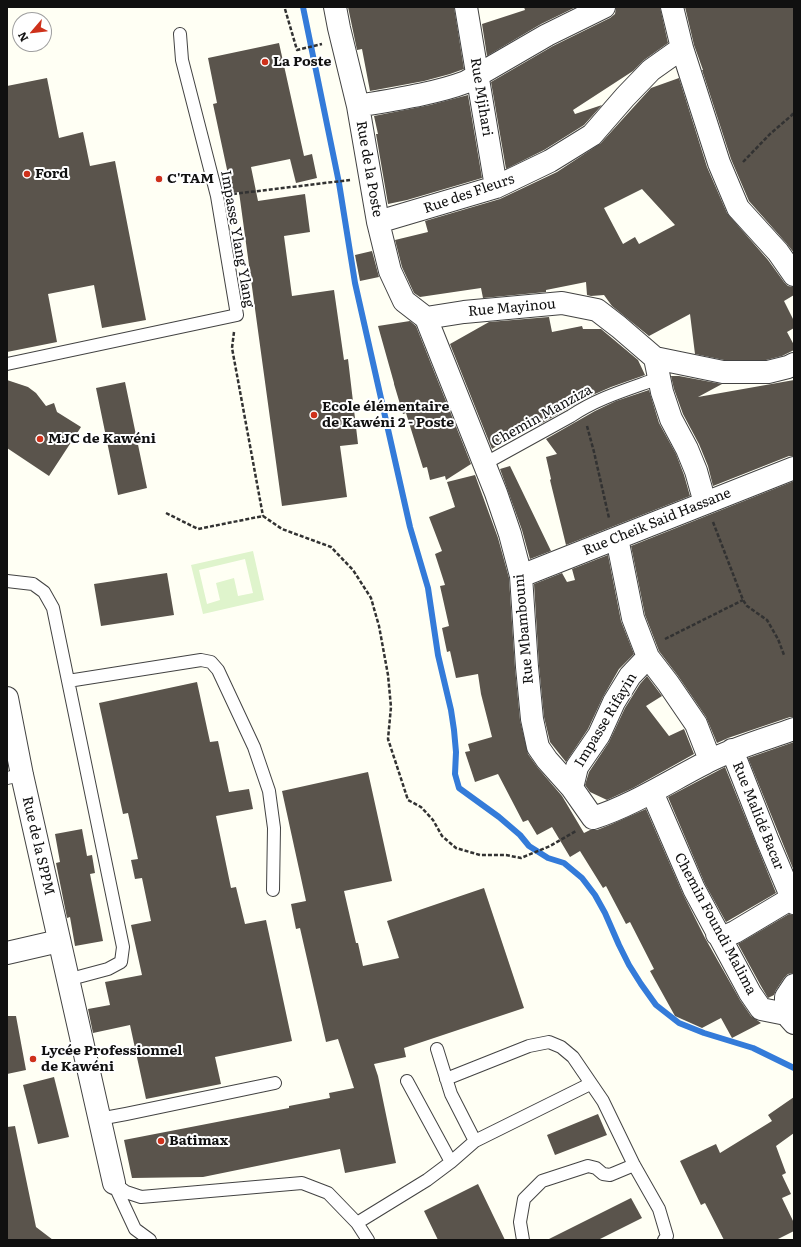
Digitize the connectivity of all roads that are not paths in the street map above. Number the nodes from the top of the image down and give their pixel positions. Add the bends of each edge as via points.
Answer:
1 (335, 7) edge
2 (466, 7) edge
3 (604, 7) edge
4 (672, 7) edge
5 (180, 34) dead end
6 (682, 48) junction
7 (477, 75) junction
8 (358, 106) junction
9 (496, 187) junction
10 (378, 222) junction
11 (794, 275) edge
12 (426, 318) junction
13 (7, 364) edge
14 (794, 364) edge
15 (657, 368) junction
16 (484, 464) junction
17 (794, 468) edge
18 (705, 503) junction
19 (616, 539) junction
20 (521, 576) junction
21 (7, 581) edge
22 (648, 657) junction
23 (68, 681) junction
24 (7, 698) edge
25 (794, 729) edge
26 (732, 750) junction
27 (710, 760) junction
28 (14, 776) edge
29 (572, 788) junction
30 (652, 792) junction
31 (273, 890) dead end
32 (793, 900) edge
33 (717, 934) junction
34 (59, 941) junction
35 (7, 953) edge
36 (67, 980) junction
37 (794, 985) edge
38 (790, 1018) edge
39 (437, 1049) dead end
40 (446, 1079) junction
41 (407, 1081) dead end
42 (275, 1083) dead end
43 (590, 1084) junction
44 (99, 1119) junction
45 (475, 1141) junction
46 (451, 1162) junction
47 (634, 1165) junction
48 (114, 1183) junction
49 (356, 1224) junction
50 (150, 1240) edge
51 (368, 1240) edge
52 (523, 1240) edge
53 (664, 1240) edge

1 - 8 street, Rue de la Poste
2 - 7 street, Rue Mjihari
3 - 7 street via 547,34
4 - 6 street
5 - 13 lane, Impasse Ylang Ylang via 182,60 217,196 237,316
6 - 9 street, Rue des Fleurs via 651,70 592,135 550,161
6 - 11 street via 719,164 738,208 778,252
7 - 8 street via 452,87
7 - 9 street, Rue Mjihari
8 - 10 street, Rue de la Poste
9 - 10 street, Rue des Fleurs
10 - 12 street, Rue de la Poste via 390,271 404,301
12 - 15 street, Rue Mayinou via 562,303 597,310 619,327
12 - 16 street, Rue Mbambouni
14 - 15 street, Rue Mayinou via 768,372
15 - 16 lane, Chemin Manziza via 619,393 582,408
15 - 18 street via 671,419 688,449
16 - 20 street, Rue Mbambouni via 510,534
17 - 18 street, Rue Cheik Said Hassane
18 - 19 street, Rue Cheik Said Hassane
19 - 20 street, Rue Cheik Said Hassane
19 - 22 street via 633,618
20 - 29 street, Rue Mbambouni via 532,719 538,747
21 - 23 lane via 33,584 44,592 53,608
22 - 27 street via 696,724
22 - 29 street, Impasse Rifayin via 630,676 614,702 599,735 576,767
23 - 31 lane via 201,660 211,662 218,670 254,747 269,791 274,828
23 - 36 lane via 123,947 121,962 108,969
24 - 28 street, Rue de la SPPM
25 - 26 street
26 - 27 street
26 - 32 street, Rue Malidé Bacar
27 - 30 street
28 - 34 street, Rue de la SPPM
29 - 30 street, Rue Mbambouni via 593,818
30 - 33 street, Chemin Foundi Malima via 694,889
32 - 33 street via 735,932 726,936
33 - 38 street, Chemin Foundi Malima via 761,1009
34 - 35 street
34 - 36 street, Rue de la SPPM
36 - 44 street, Rue de la SPPM
37 - 38 street via 786,997
39 - 40 lane
40 - 43 lane via 529,1046 549,1042 561,1047 573,1057
40 - 45 lane
41 - 46 lane
42 - 44 lane
43 - 45 lane
43 - 47 lane via 603,1100
44 - 48 street, Rue de la SPPM
45 - 46 lane
46 - 49 lane
47 - 52 lane via 610,1175 588,1166 542,1180 524,1199 520,1222
47 - 53 lane via 659,1209 667,1236
48 - 49 lane via 126,1192 141,1196 302,1183 328,1193
48 - 50 lane via 135,1229
49 - 51 lane

